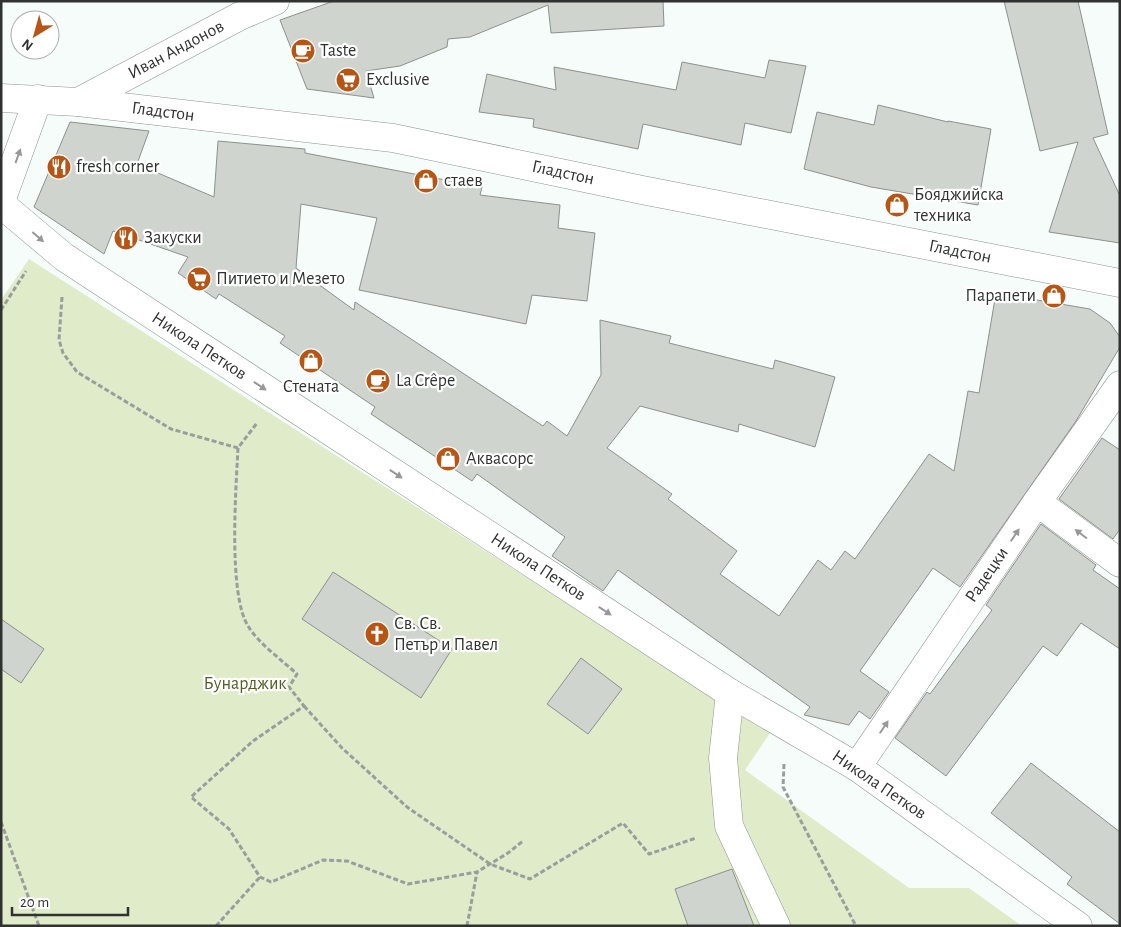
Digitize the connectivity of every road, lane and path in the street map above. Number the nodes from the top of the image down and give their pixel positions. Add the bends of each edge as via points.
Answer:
1 (275, 1) edge
2 (239, 9) edge
3 (1, 98) edge
4 (38, 99) junction
5 (78, 102) junction
6 (1, 203) edge
7 (54, 250) junction
8 (1120, 283) edge
9 (1, 310) edge
10 (1120, 386) edge
11 (278, 397) junction
12 (238, 448) junction
13 (1037, 502) junction
14 (1120, 563) edge
15 (730, 693) junction
16 (304, 706) junction
17 (787, 726) junction
18 (857, 768) junction
19 (1, 822) edge
20 (730, 826) junction
21 (523, 841) dead end
22 (490, 864) junction
23 (477, 872) junction
24 (260, 877) junction
25 (39, 926) edge
26 (216, 926) edge
27 (467, 926) edge
28 (776, 926) edge
29 (856, 926) edge
30 (1078, 926) edge

1 - 2 street, Иван Андонов
2 - 5 street, Иван Андонов
3 - 4 street, Гладстон
4 - 5 street, Гладстон
6 -> 4 street
5 - 8 street, Гладстон via 393,138
6 -> 7 street, Никола Петков
7 - 9 path
7 -> 11 street, Никола Петков
7 - 12 path via 59,340 77,372 171,429
10 - 13 street, Радецки
11 - 12 path
11 -> 15 street, Никола Петков
12 - 16 path via 235,537 240,608 248,627 297,674 289,687
14 -> 13 street
18 -> 13 street, Радецки
15 - 17 street, Никола Петков
15 - 20 street via 723,758
16 - 22 path via 342,748 407,808
16 - 24 path via 253,741 190,796 229,829
17 - 18 street, Никола Петков
17 - 29 path via 782,786
18 - 30 street, Никола Петков
19 - 25 path
20 - 22 path via 650,854 623,823 530,879
20 - 28 street
21 - 22 path
22 - 23 path
23 - 24 path via 408,884 348,861 323,860 271,882
23 - 27 path
24 - 26 path

